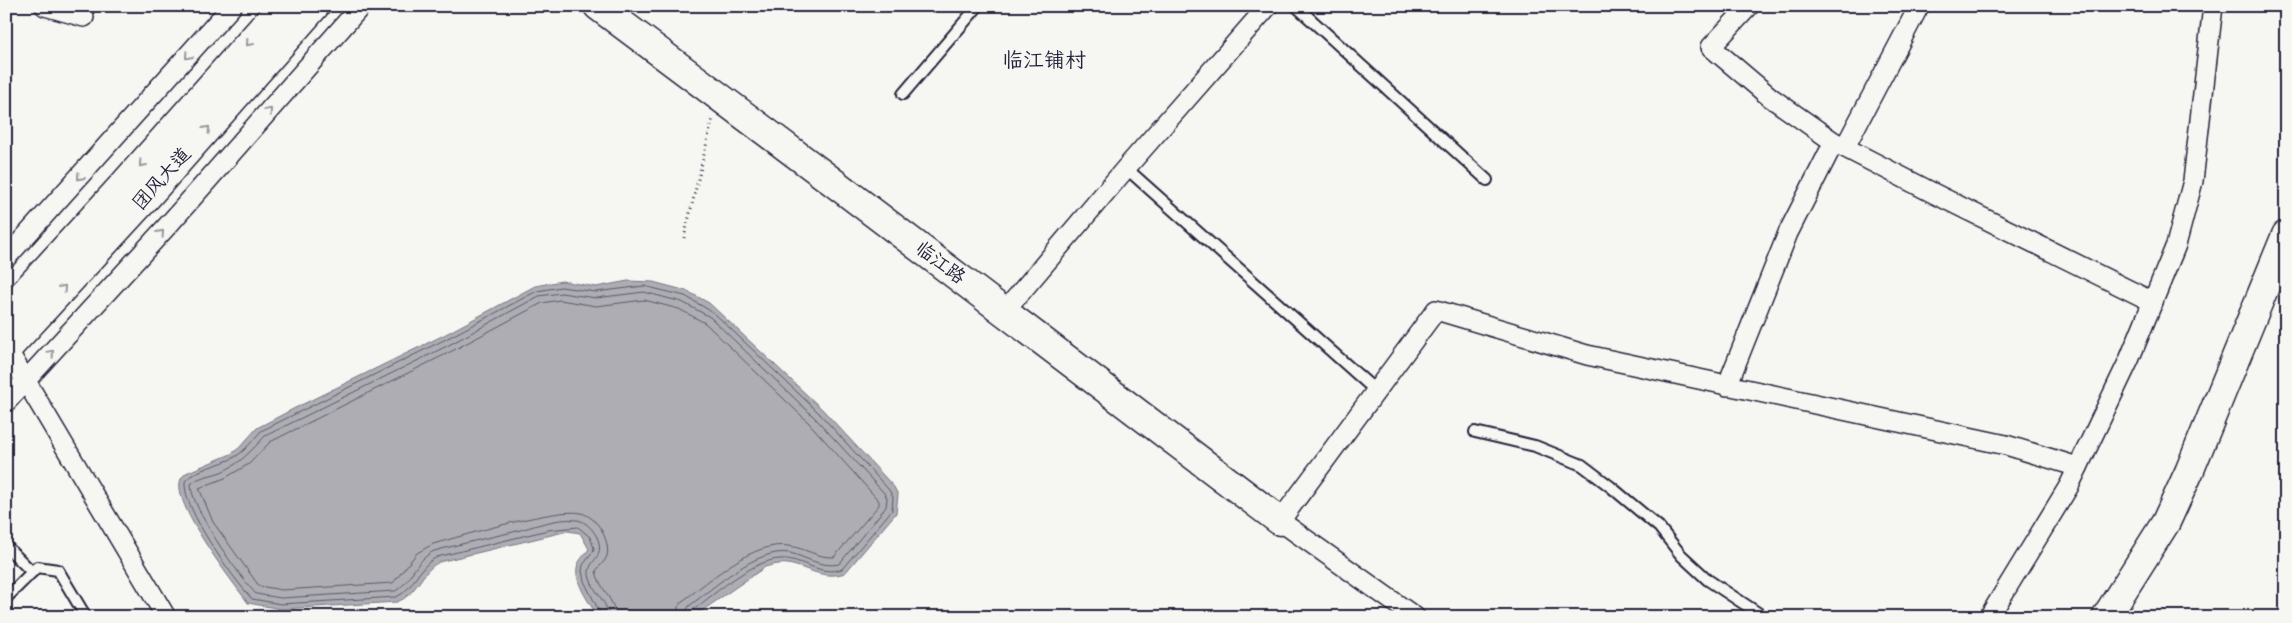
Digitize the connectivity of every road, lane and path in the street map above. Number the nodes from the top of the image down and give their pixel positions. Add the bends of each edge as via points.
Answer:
1 (45, 6) edge
2 (232, 6) edge
3 (282, 6) edge
4 (315, 6) edge
5 (362, 6) edge
6 (598, 6) edge
7 (978, 6) edge
8 (1268, 6) edge
9 (1296, 6) edge
10 (1749, 6) edge
11 (1919, 6) edge
12 (2213, 6) edge
13 (84, 17) dead end
14 (903, 94) dead end
15 (721, 98) junction
16 (1840, 144) junction
17 (1126, 168) junction
18 (1487, 180) dead end
19 (2286, 235) edge
20 (684, 238) dead end
21 (6, 258) edge
22 (2153, 302) junction
23 (1004, 312) junction
24 (6, 313) edge
25 (7, 350) edge
26 (26, 380) junction
27 (1727, 386) junction
28 (1376, 391) junction
29 (6, 402) edge
30 (1475, 432) dead end
31 (2078, 466) junction
32 (1280, 521) junction
33 (6, 546) edge
34 (32, 572) junction
35 (6, 598) edge
36 (86, 617) edge
37 (166, 617) edge
38 (1415, 617) edge
39 (1764, 617) edge
40 (1989, 617) edge
41 (2106, 617) edge

1 - 13 street
2 -> 21 street
3 -> 24 street, 团风大道
25 -> 4 street, 团风大道
26 -> 5 street
6 - 15 street, 临江路
7 - 14 lane
8 - 17 street
9 - 18 lane
10 - 16 street via 1710,47 1770,97
11 - 16 street
12 - 22 street via 2188,202 2176,245
15 - 20 path via 711,122
15 - 23 street, 临江路
16 - 22 street
16 - 27 street via 1788,233
17 - 23 street
17 - 28 lane
19 - 41 street via 2166,522
22 - 31 street
23 - 32 street, 临江路
25 - 26 street
26 - 29 street
26 - 37 street
27 - 28 street via 1587,355 1436,310
27 - 31 street via 2006,445
28 - 32 street
30 - 39 lane via 1535,446 1582,465 1659,527 1681,555 1708,580
31 - 40 street
32 - 38 street
33 - 34 lane
34 - 35 lane
34 - 36 lane via 37,567 58,570

